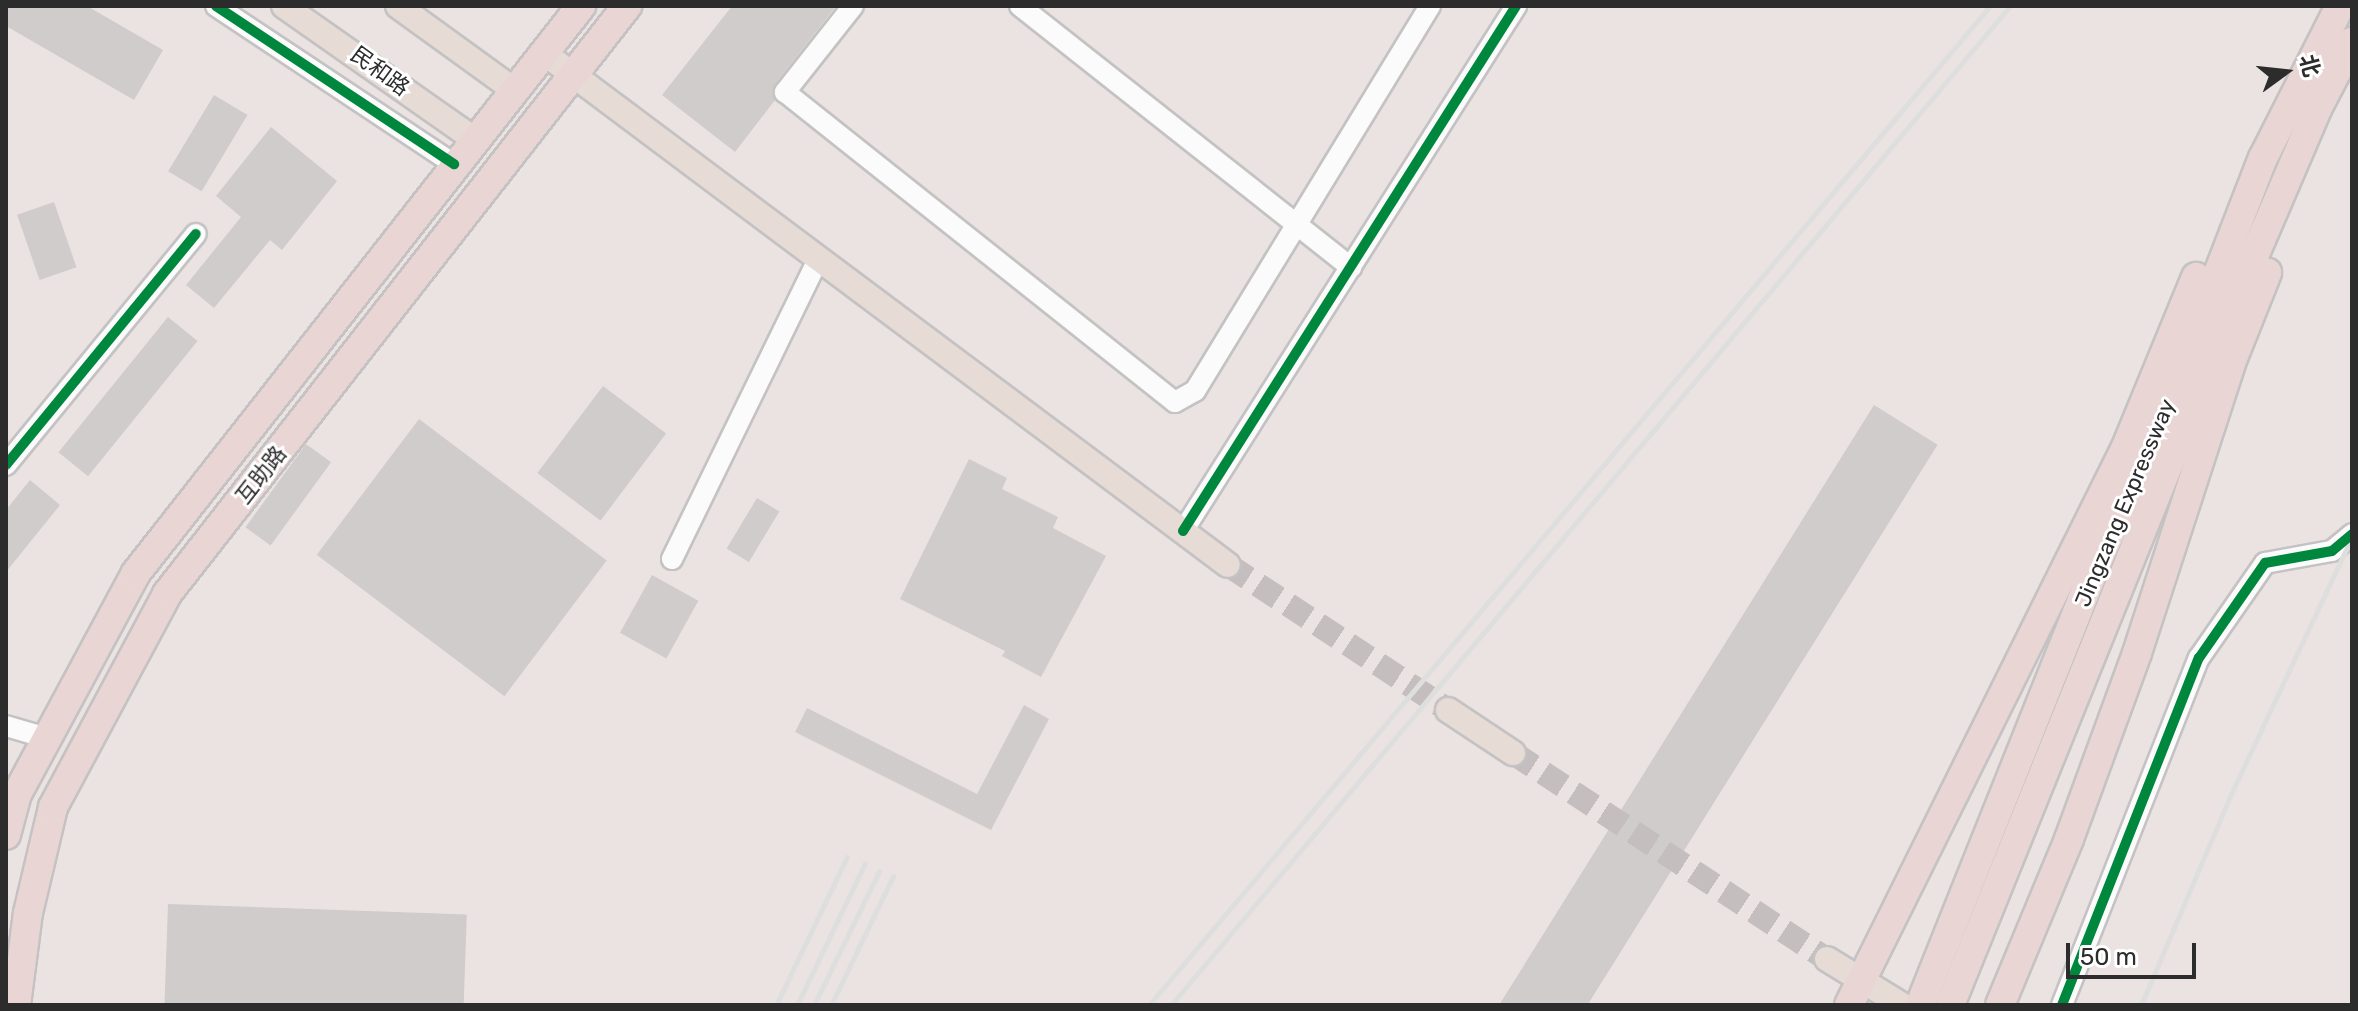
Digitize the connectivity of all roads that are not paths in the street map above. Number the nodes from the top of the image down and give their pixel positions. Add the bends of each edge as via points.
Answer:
1 (216, 6) edge
2 (284, 6) edge
3 (398, 6) edge
4 (581, 6) edge
5 (627, 6) edge
6 (853, 6) edge
7 (1020, 6) edge
8 (1430, 6) edge
9 (1516, 6) edge
10 (2340, 6) edge
11 (2352, 42) edge
12 (544, 53) junction
13 (573, 75) junction
14 (514, 90) junction
15 (2317, 109) junction
16 (474, 139) junction
17 (2263, 158) junction
18 (454, 164) junction
19 (1297, 224) junction
20 (196, 234) dead end
21 (819, 258) junction
22 (1351, 267) junction
23 (6, 465) edge
24 (1183, 531) junction
25 (2352, 534) edge
26 (672, 559) dead end
27 (1228, 565) tunnel mouth
28 (1448, 710) tunnel mouth
29 (6, 726) edge
30 (47, 738) junction
31 (1513, 753) tunnel mouth
32 (6, 835) edge
33 (1827, 959) tunnel mouth
34 (1854, 994) edge
35 (16, 1005) edge
36 (1902, 1005) edge
37 (1920, 1005) edge
38 (1950, 1005) edge
39 (2000, 1005) edge
40 (2062, 1005) edge

1 - 18 street
2 - 16 main road, 民和路
3 - 14 main road
4 - 12 highway, 互助路
5 - 13 highway, 互助路
6 - 19 street via 785,92 1175,402 1195,391
7 - 19 street
8 - 19 street
9 - 22 street
10 - 17 highway, Jingzang Expressway
11 - 15 highway, Jingzang Expressway
12 - 13 main road
12 - 14 highway, 互助路
13 - 21 main road
13 - 35 highway, 互助路 via 167,594 53,807 28,913
14 - 16 highway, 互助路
15 - 38 highway, Jingzang Expressway
15 - 39 highway via 2293,206 2233,358 2137,653 2069,839
16 - 18 highway, 互助路
17 - 34 highway via 2193,282 2126,447
17 - 37 highway, Jingzang Expressway via 2155,436 2100,555
18 - 30 highway, 互助路 via 136,573
19 - 22 street
20 - 23 street
21 - 24 main road
21 - 26 street
22 - 24 street
24 - 27 main road
25 - 40 street via 2332,551 2265,563 2199,658
28 - 31 main road
29 - 30 street
30 - 32 highway, 互助路 via 17,794
33 - 34 main road
34 - 36 main road

